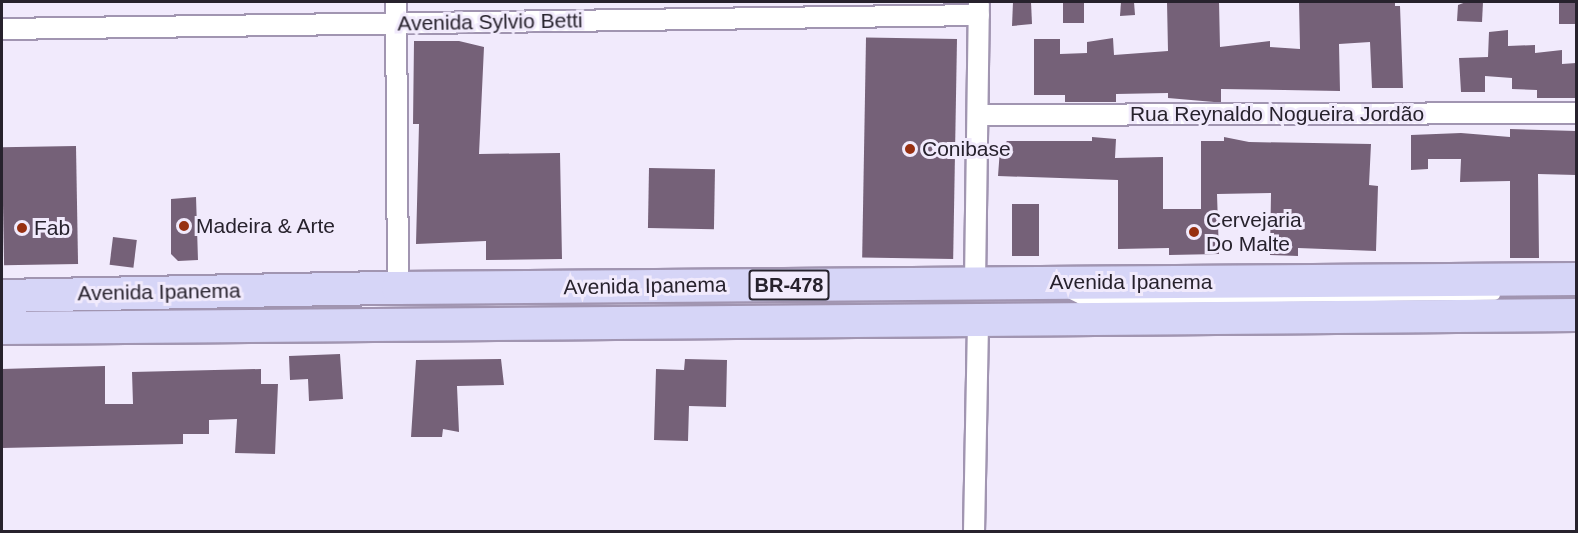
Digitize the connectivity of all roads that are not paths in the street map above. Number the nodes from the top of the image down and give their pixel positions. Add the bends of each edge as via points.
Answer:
1 (396, 2) edge
2 (979, 8) edge
3 (396, 23) junction
4 (2, 29) edge
5 (1576, 113) edge
6 (978, 115) junction
7 (1576, 279) edge
8 (975, 283) junction
9 (1052, 283) junction
10 (398, 288) junction
11 (1506, 295) dead end
12 (2, 296) edge
13 (1576, 309) edge
14 (1576, 315) edge
15 (1059, 319) junction
16 (978, 321) junction
17 (2, 328) edge
18 (974, 531) edge

1 - 3 street
2 - 3 street, Avenida Sylvio Betti
2 - 6 street
3 - 4 street, Avenida Sylvio Betti
3 - 10 street
5 - 6 street, Rua Reynaldo Nogueira Jordão
6 - 8 street
7 - 9 main road, Avenida Ipanema / BR-478
8 - 9 main road, Avenida Ipanema / BR-478
8 - 10 main road, Avenida Ipanema / BR-478
9 - 11 lane via 1081,300
10 - 12 main road, Avenida Ipanema / BR-478
13 - 15 lane via 1082,313
14 - 15 main road, Avenida Ipanema / BR-478
15 - 16 main road, Avenida Ipanema / BR-478
16 - 17 main road, Avenida Ipanema / BR-478
16 - 18 street

